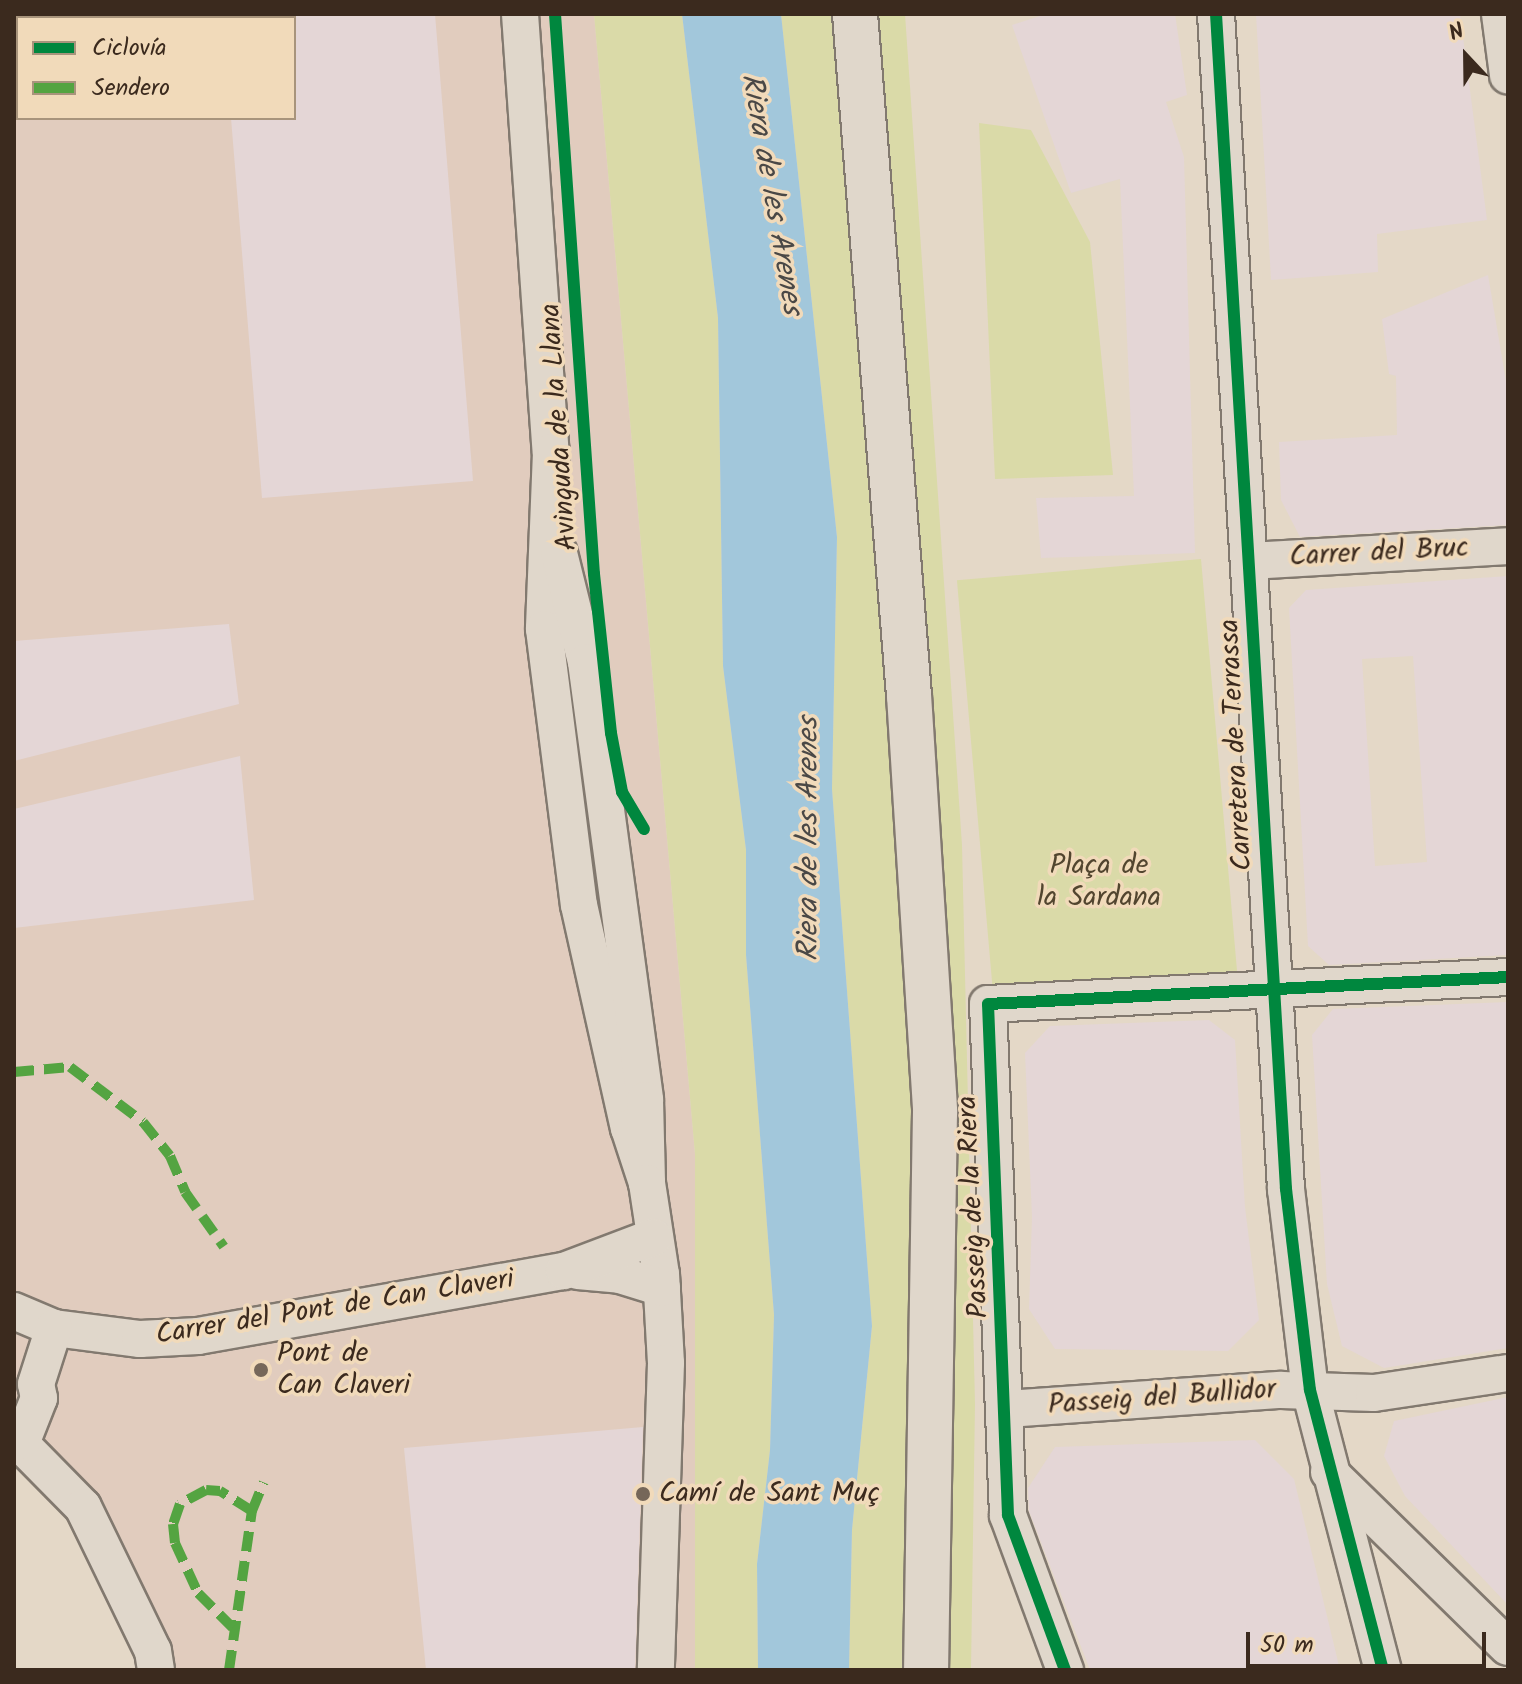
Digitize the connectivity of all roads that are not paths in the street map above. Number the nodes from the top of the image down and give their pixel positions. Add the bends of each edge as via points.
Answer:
1 (520, 14) edge
2 (855, 14) edge
3 (1216, 14) edge
4 (1500, 14) edge
5 (1508, 75) edge
6 (1508, 546) edge
7 (1250, 561) junction
8 (1508, 977) edge
9 (1274, 987) junction
10 (656, 1245) junction
11 (564, 1271) junction
12 (662, 1288) junction
13 (14, 1311) edge
14 (54, 1328) junction
15 (1508, 1373) edge
16 (1310, 1390) junction
17 (1007, 1409) junction
18 (18, 1439) edge
19 (1328, 1471) junction
20 (1508, 1647) edge
21 (156, 1670) edge
22 (656, 1670) edge
23 (926, 1670) edge
24 (1065, 1670) edge
25 (1383, 1670) edge

1 - 10 street, Avinguda de la Llana via 551,452 550,525 588,675 645,1100 647,1183
2 - 23 main road via 935,1097
3 - 7 street, Carretera de Terrassa
4 - 5 street
6 - 7 street, Carrer del Bruc
7 - 9 street, Carretera de Terrassa
8 - 9 street
9 - 16 street, Carretera de Terrassa via 1286,1189
9 - 17 street, Passeig de la Riera via 988,1004
10 - 11 street, Carrer del Pont de Can Claveri
10 - 12 street
11 - 12 street, Carrer del Pont de Can Claveri via 620,1275
11 - 14 street, Carrer del Pont de Can Claveri via 198,1336 140,1339
12 - 22 street via 666,1363
13 - 14 street, Carrer del Pont de Can Claveri
14 - 18 street via 36,1384 39,1398
15 - 16 street, Passeig del Bullidor via 1374,1393
16 - 17 street, Passeig del Bullidor
16 - 19 street, Carretera de Terrassa
17 - 24 street, Passeig de la Riera via 1008,1515
18 - 21 street via 83,1507 153,1651
19 - 20 street
19 - 25 street, Carretera de Terrassa

